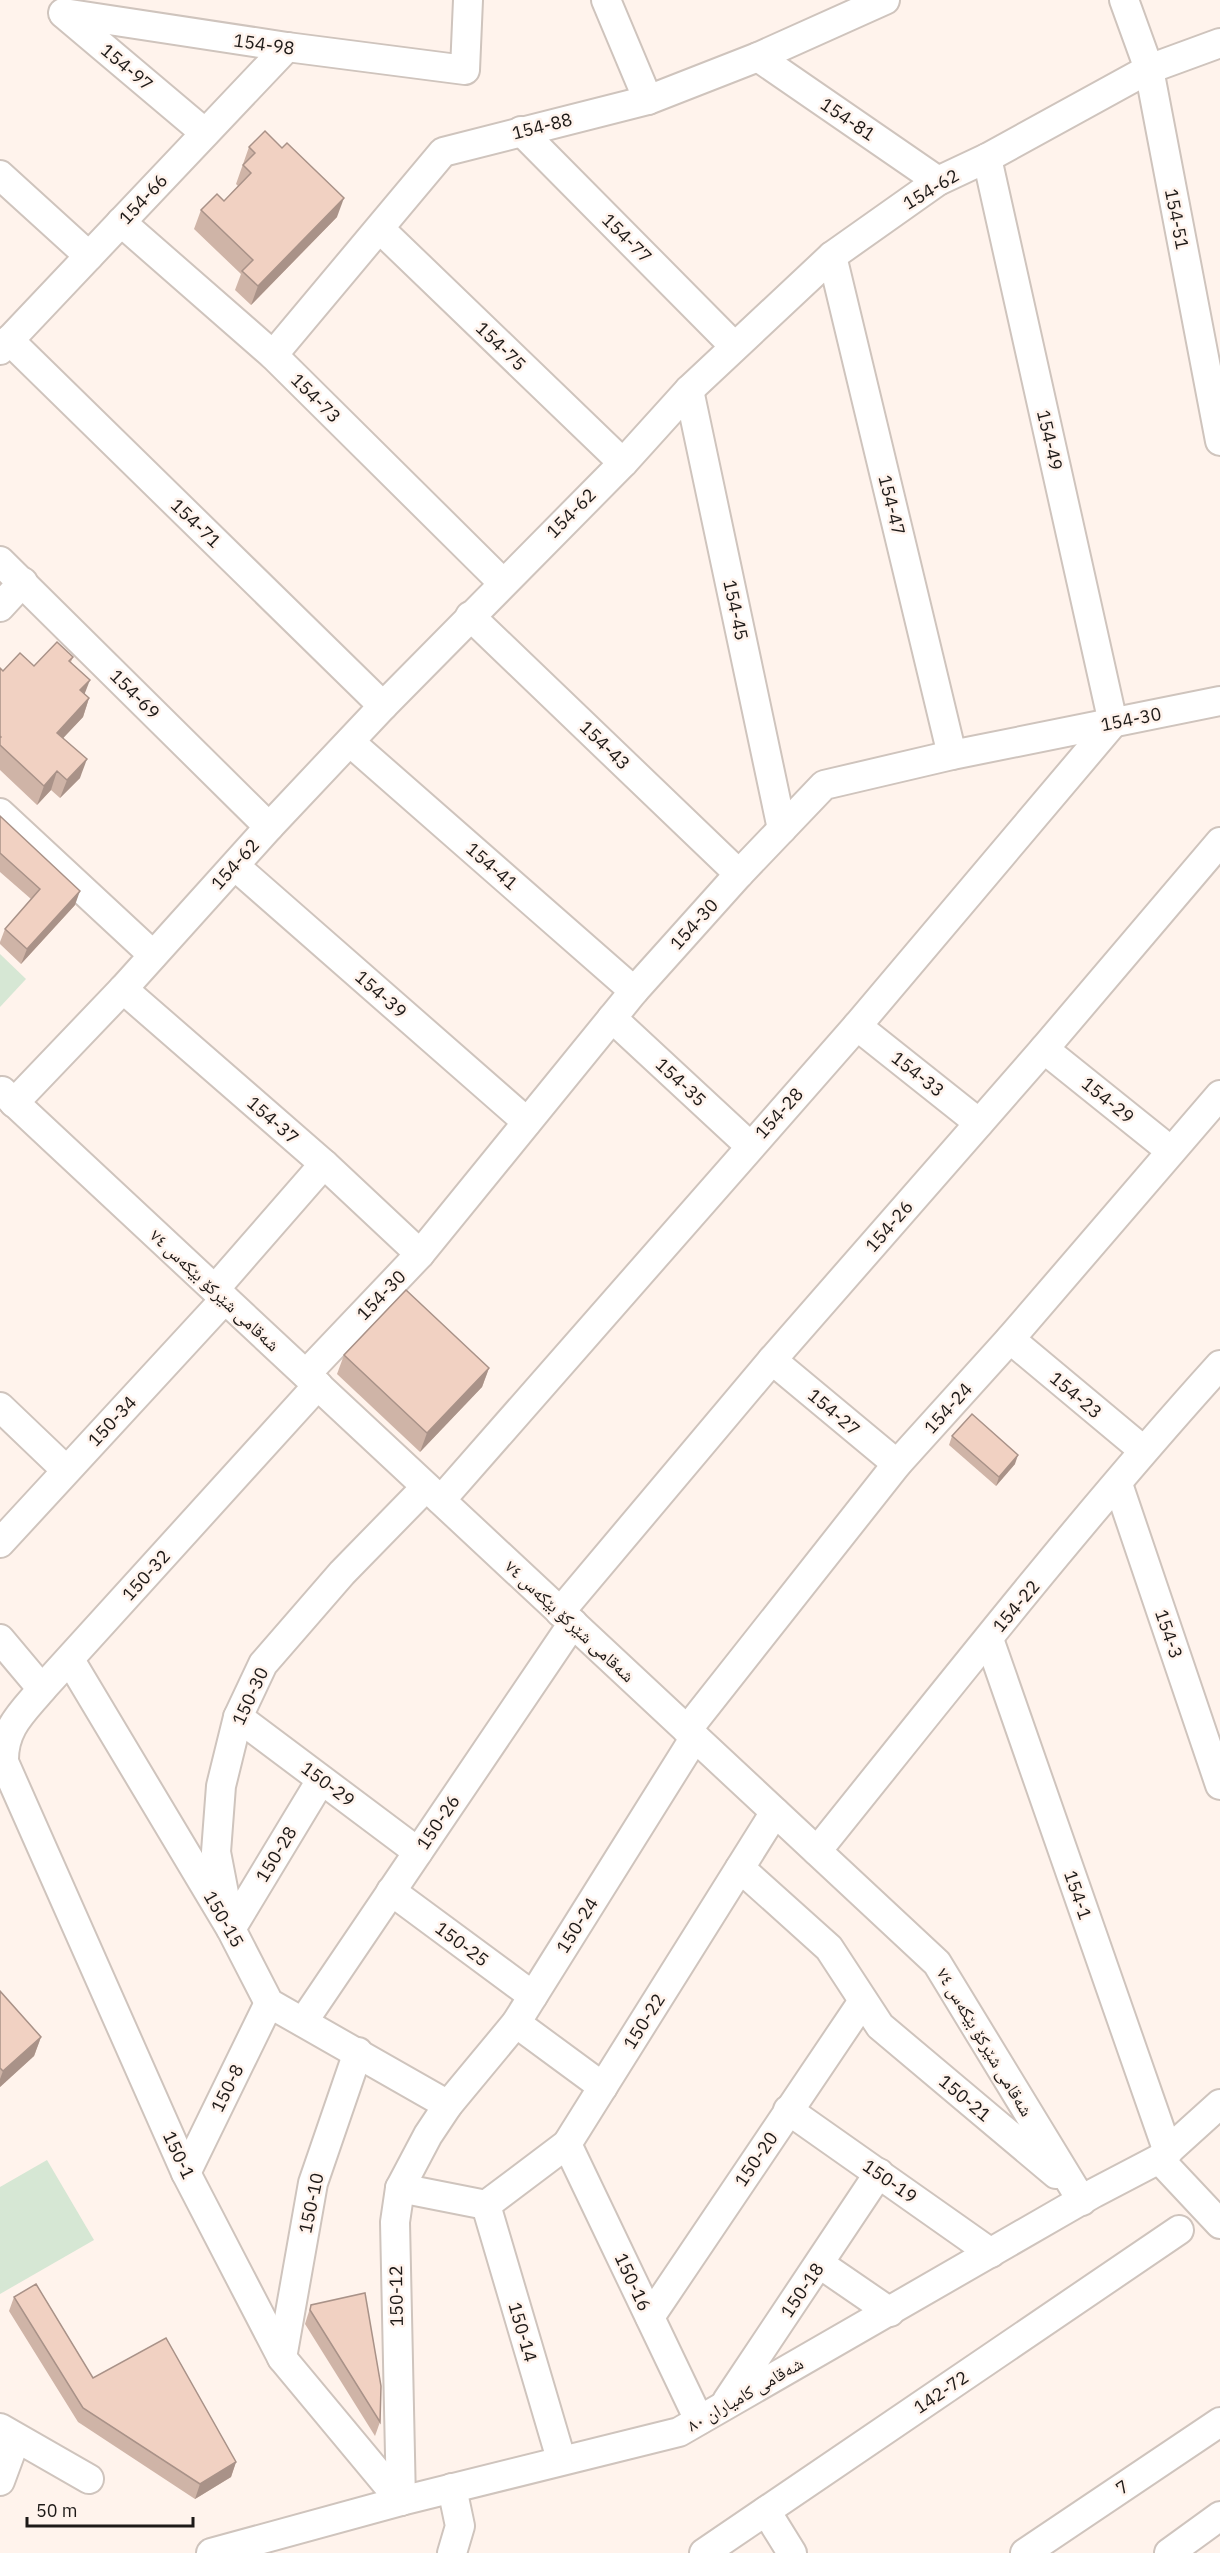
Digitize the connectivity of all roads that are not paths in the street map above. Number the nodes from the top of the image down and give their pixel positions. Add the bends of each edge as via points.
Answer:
1 (468, 0) edge
2 (606, 0) edge
3 (885, 0) edge
4 (1124, 0) edge
5 (56, 7) edge
6 (1220, 43) edge
7 (286, 47) junction
8 (758, 57) junction
9 (1149, 69) junction
10 (648, 100) junction
11 (521, 131) junction
12 (205, 133) junction
13 (987, 158) junction
14 (0, 175) edge
15 (938, 181) junction
16 (121, 222) junction
17 (380, 229) junction
18 (832, 255) junction
19 (89, 256) junction
20 (5, 345) edge
21 (734, 346) junction
22 (273, 355) junction
23 (689, 390) junction
24 (1215, 396) edge
25 (1220, 441) edge
26 (622, 463) junction
27 (0, 561) edge
28 (23, 582) junction
29 (502, 582) junction
30 (0, 607) edge
31 (470, 616) junction
32 (1220, 701) edge
33 (383, 706) junction
34 (1113, 723) junction
35 (350, 742) junction
36 (952, 755) junction
37 (824, 785) junction
38 (775, 796) junction
39 (0, 813) edge
40 (269, 827) junction
41 (782, 829) junction
42 (1220, 842) edge
43 (235, 866) junction
44 (739, 874) junction
45 (153, 955) junction
46 (123, 989) junction
47 (634, 991) junction
48 (612, 1018) junction
49 (857, 1026) junction
50 (1044, 1049) junction
51 (1220, 1095) edge
52 (7, 1096) edge
53 (527, 1122) junction
54 (979, 1123) junction
55 (750, 1146) junction
56 (1171, 1151) junction
57 (324, 1164) junction
58 (420, 1254) junction
59 (220, 1294) junction
60 (1010, 1339) junction
61 (772, 1360) junction
62 (1220, 1365) edge
63 (312, 1380) junction
64 (0, 1407) edge
65 (1143, 1450) junction
66 (897, 1464) junction
67 (66, 1470) junction
68 (1118, 1484) junction
69 (433, 1493) junction
70 (0, 1543) edge
71 (567, 1617) junction
72 (0, 1639) edge
73 (989, 1639) junction
74 (70, 1660) junction
75 (42, 1689) junction
76 (238, 1717) junction
77 (691, 1734) junction
78 (11, 1777) joint
79 (321, 1779) junction
80 (1220, 1785) edge
81 (776, 1812) junction
82 (817, 1851) junction
83 (418, 1852) junction
84 (740, 1868) junction
85 (391, 1891) junction
86 (231, 1929) junction
87 (533, 1996) junction
88 (863, 2001) junction
89 (269, 2002) junction
90 (303, 2022) junction
91 (516, 2023) junction
92 (358, 2052) junction
93 (603, 2087) junction
94 (1220, 2104) edge
95 (448, 2105) junction
96 (788, 2110) junction
97 (567, 2144) junction
98 (1163, 2155) junction
99 (186, 2173) junction
100 (879, 2173) junction
101 (400, 2188) junction
102 (1078, 2195) junction
103 (486, 2205) junction
104 (1220, 2224) edge
105 (1179, 2230) dead end
106 (991, 2253) junction
107 (820, 2264) junction
108 (890, 2312) junction
109 (650, 2317) junction
110 (282, 2358) junction
111 (724, 2406) junction
112 (699, 2420) junction
113 (1220, 2422) edge
114 (8, 2433) edge
115 (561, 2459) junction
116 (89, 2479) dead end
117 (0, 2481) edge
118 (452, 2488) junction
119 (401, 2501) junction
120 (766, 2511) junction
121 (1220, 2517) edge
122 (212, 2553) edge
123 (452, 2553) edge
124 (704, 2553) edge
125 (792, 2553) edge
126 (1025, 2553) edge
127 (1168, 2553) edge

1 - 7 street, 154-98 via 465,70
2 - 10 street
3 - 8 street, 154-88
4 - 9 street, 154-51
5 - 7 street, 154-98
5 - 12 street, 154-97
6 - 9 street, 154-62
7 - 12 street, 154-66
8 - 10 street, 154-88
8 - 15 street, 154-81
9 - 13 street, 154-62
9 - 24 street, 154-51
10 - 11 street, 154-88
11 - 17 street, 154-88 via 443,152
11 - 21 street, 154-77
12 - 16 street, 154-66
13 - 15 street, 154-62
13 - 34 street, 154-49
14 - 19 street
15 - 18 street, 154-62
16 - 19 street, 154-66
16 - 22 street, 154-73
17 - 22 street, 154-88
17 - 26 street, 154-75
18 - 21 street, 154-62
18 - 36 street, 154-47
19 - 20 street, 154-66
20 - 33 street, 154-71
21 - 23 street, 154-62
22 - 29 street, 154-73
23 - 26 street, 154-62
23 - 38 street, 154-45
24 - 25 street, 154-51
26 - 29 street, 154-62
27 - 28 street, 154-69
28 - 30 street
28 - 40 street, 154-69
29 - 31 street, 154-62
31 - 33 street, 154-62
31 - 44 street, 154-43
32 - 34 street, 154-30
33 - 35 street, 154-62
34 - 36 street, 154-30
34 - 49 street, 154-28
35 - 40 street, 154-62
35 - 47 street, 154-41
36 - 37 street, 154-30
37 - 38 street
37 - 41 street, 154-30
38 - 41 street, 154-45
39 - 45 street
40 - 43 street, 154-62
41 - 44 street, 154-30
42 - 50 street, 154-26
43 - 45 street, 154-62
43 - 53 street, 154-39
44 - 47 street, 154-30
45 - 46 street, 154-62
46 - 52 street, 154-62
46 - 57 street, 154-37
47 - 48 street, 154-30
48 - 53 street, 154-30
48 - 55 street, 154-35
49 - 54 street, 154-33
49 - 55 street, 154-28
50 - 54 street, 154-26
50 - 56 street, 154-29
51 - 56 street, 154-24
52 - 59 street, شەقامی شێرکۆ بێکەس ٧٤
53 - 58 street, 154-30
54 - 61 street, 154-26
55 - 69 street, 154-28
56 - 60 street, 154-24
57 - 58 street, 154-37
57 - 59 street, 150-34
58 - 63 street, 154-30
59 - 63 street, شەقامی شێرکۆ بێکەس ٧٤
59 - 67 street, 150-34
60 - 65 street, 154-23
60 - 66 street, 154-24
61 - 66 street, 154-27
61 - 71 street, 154-26
62 - 65 street, 154-22
63 - 69 street, شەقامی شێرکۆ بێکەس ٧٤
63 - 74 street, 150-32
64 - 67 street
65 - 68 street, 154-22
66 - 77 street, 154-24
67 - 70 street, 150-34
68 - 73 street, 154-22
68 - 80 street, 154-3
69 - 71 street, شەقامی شێرکۆ بێکەس ٧٤
69 - 76 street, 150-30 via 342,1573 263,1664
71 - 77 street, شەقامی شێرکۆ بێکەس ٧٤
71 - 83 street, 150-26
72 - 75 street
73 - 82 street, 154-22
73 - 98 street, 154-1
74 - 75 street, 150-32
74 - 86 street, 150-15
75 - 78 street, 150-32 via 6,1738 4,1762
76 - 79 street, 150-29
76 - 86 street, 150-30 via 221,1786 216,1852
77 - 81 street, شەقامی شێرکۆ بێکەس ٧٤
77 - 87 street, 150-24
78 - 99 street, 150-1
79 - 83 street, 150-29
79 - 86 street, 150-28
81 - 82 street, شەقامی شێرکۆ بێکەس ٧٤
81 - 84 street, 150-22
82 - 102 street, شەقامی شێرکۆ بێکەس ٧٤ via 937,1963
83 - 85 street, 150-26
84 - 88 street, 150-21 via 829,1948
84 - 93 street, 150-22
85 - 87 street, 150-25
85 - 90 street, 150-26
86 - 89 street, 150-15
87 - 91 street, 150-24
88 - 96 street, 150-20
88 - 102 street, 150-21 via 879,2025
89 - 90 street
89 - 99 street, 150-8
90 - 92 street
91 - 93 street
91 - 95 street, 150-24
92 - 95 street
92 - 110 street, 150-10 via 313,2184
93 - 97 street, 150-22
94 - 98 street, شەقامی کامیاران ٨٠
95 - 101 street, 150-12
96 - 100 street, 150-19
96 - 109 street, 150-20
97 - 103 street, 150-22
97 - 109 street, 150-16
98 - 102 street, شەقامی کامیاران ٨٠
98 - 104 street
99 - 110 street, 150-1
100 - 106 street, 150-19
100 - 107 street, 150-18
101 - 103 street
101 - 119 street, 150-12 via 394,2222
102 - 106 street, شەقامی کامیاران ٨٠
103 - 115 street, 150-14
105 - 120 street, 142-72
106 - 108 street, شەقامی کامیاران ٨٠
107 - 108 street
107 - 111 street, 150-18
108 - 111 street, شەقامی کامیاران ٨٠
109 - 112 street, 150-16
110 - 119 street, 150-1
111 - 112 street, شەقامی کامیاران ٨٠
112 - 115 street, شەقامی کامیاران ٨٠ via 679,2432
113 - 126 street, 7
114 - 116 street
114 - 117 street
115 - 118 street, شەقامی کامیاران ٨٠
118 - 119 street, شەقامی کامیاران ٨٠
118 - 123 street via 460,2526
119 - 122 street, شەقامی کامیاران ٨٠
120 - 124 street, 142-72
120 - 125 street
121 - 127 street

